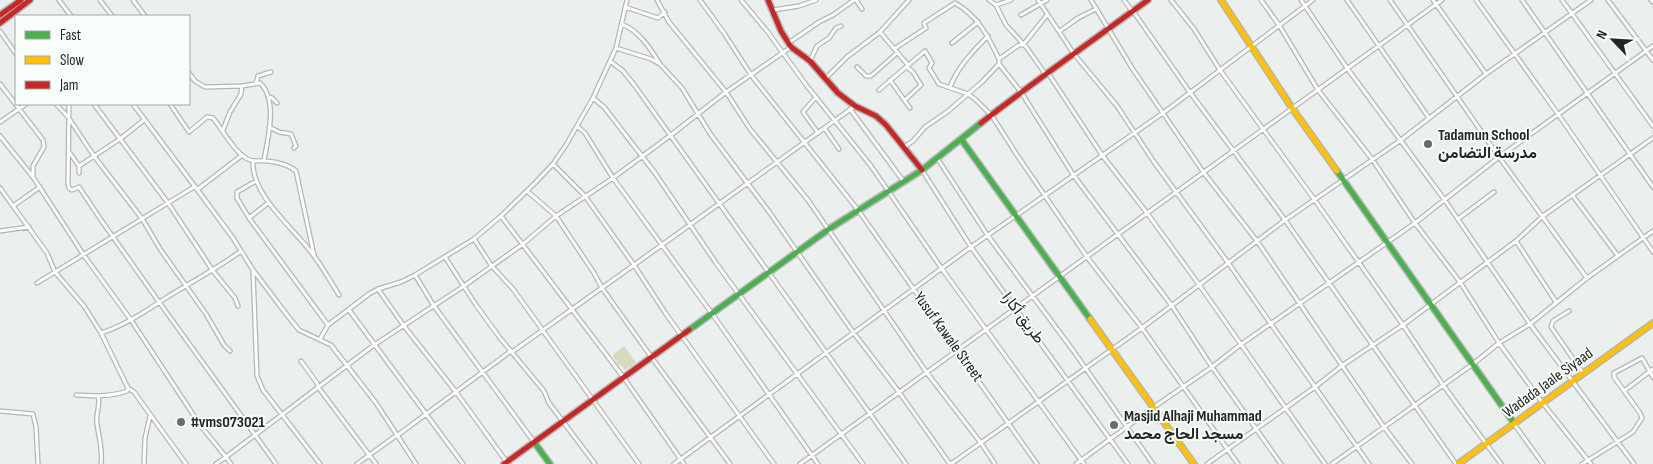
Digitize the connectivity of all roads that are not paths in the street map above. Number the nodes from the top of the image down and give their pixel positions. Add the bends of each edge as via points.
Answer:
1 (21, 0) edge
2 (30, 0) edge
3 (59, 0) edge
4 (100, 0) edge
5 (133, 0) edge
6 (627, 0) edge
7 (657, 0) edge
8 (700, 0) edge
9 (741, 0) edge
10 (768, 0) edge
11 (816, 0) edge
12 (855, 0) edge
13 (909, 0) edge
14 (989, 0) edge
15 (1009, 0) edge
16 (1047, 0) edge
17 (1091, 0) edge
18 (1124, 0) edge
19 (1148, 0) edge
20 (1170, 0) edge
21 (1221, 0) edge
22 (1261, 0) edge
23 (1301, 0) edge
24 (1312, 0) edge
25 (1347, 0) edge
26 (1390, 0) edge
27 (1433, 0) edge
28 (1442, 0) edge
29 (1476, 0) edge
30 (1522, 0) edge
31 (1562, 0) edge
32 (1591, 0) edge
33 (1608, 0) edge
34 (1039, 2) edge
35 (1436, 4) junction
36 (996, 5) junction
37 (1305, 6) junction
38 (625, 7) junction
39 (862, 9) dead end
40 (1096, 9) junction
41 (772, 10) junction
42 (1133, 11) junction
43 (665, 12) junction
44 (1571, 13) junction
45 (1047, 14) junction
46 (0, 15) edge
47 (69, 15) edge
48 (111, 15) edge
49 (144, 15) edge
50 (1021, 15) dead end
51 (978, 22) junction
52 (0, 23) edge
53 (621, 24) junction
54 (1279, 25) junction
55 (1408, 25) junction
56 (841, 26) dead end
57 (1107, 29) junction
58 (0, 31) edge
59 (1060, 31) junction
60 (880, 32) junction
61 (1544, 32) junction
62 (988, 36) junction
63 (952, 43) dead end
64 (790, 44) junction
65 (1023, 45) junction
66 (1251, 46) junction
67 (1379, 46) junction
68 (1653, 46) edge
69 (616, 48) junction
70 (894, 49) junction
71 (1646, 51) junction
72 (15, 53) edge
73 (782, 54) junction
74 (897, 54) junction
75 (1074, 54) junction
76 (1515, 54) junction
77 (999, 59) junction
78 (1653, 60) edge
79 (610, 61) junction
80 (810, 61) junction
81 (660, 64) junction
82 (999, 64) junction
83 (857, 67) dead end
84 (907, 67) junction
85 (1347, 68) junction
86 (1220, 70) junction
87 (271, 72) dead end
88 (1615, 72) junction
89 (1047, 74) junction
90 (1486, 74) junction
91 (190, 75) edge
92 (750, 75) junction
93 (826, 78) junction
94 (890, 80) junction
95 (0, 84) edge
96 (256, 84) junction
97 (242, 86) junction
98 (950, 88) junction
99 (878, 90) dead end
100 (1318, 90) junction
101 (1189, 91) junction
102 (726, 92) junction
103 (1021, 92) junction
104 (1587, 92) junction
105 (968, 94) junction
106 (1457, 96) junction
107 (816, 97) junction
108 (268, 98) junction
109 (592, 98) junction
110 (905, 100) junction
111 (15, 103) edge
112 (277, 103) dead end
113 (17, 105) edge
114 (24, 105) edge
115 (57, 105) edge
116 (68, 105) edge
117 (95, 105) edge
118 (134, 105) edge
119 (171, 105) edge
120 (19, 108) junction
121 (852, 108) junction
122 (910, 108) dead end
123 (1292, 108) junction
124 (1163, 113) junction
125 (1558, 114) junction
126 (697, 115) junction
127 (992, 116) junction
128 (68, 117) junction
129 (1429, 118) junction
130 (144, 120) junction
131 (836, 121) junction
132 (0, 122) edge
133 (577, 126) junction
134 (1653, 126) edge
135 (269, 127) junction
136 (824, 129) junction
137 (222, 130) junction
138 (1263, 130) junction
139 (818, 133) junction
140 (1134, 133) junction
141 (671, 135) junction
142 (0, 136) edge
143 (1653, 138) edge
144 (120, 139) junction
145 (961, 139) junction
146 (1401, 140) junction
147 (804, 142) junction
148 (904, 147) junction
149 (294, 148) dead end
150 (839, 149) dead end
151 (1233, 151) junction
152 (69, 152) junction
153 (1102, 155) junction
154 (1630, 155) junction
155 (94, 156) junction
156 (241, 156) junction
157 (642, 156) junction
158 (1499, 157) junction
159 (936, 158) junction
160 (1372, 159) junction
161 (264, 160) junction
162 (253, 161) junction
163 (778, 162) junction
164 (552, 164) junction
165 (79, 166) junction
166 (922, 170) junction
167 (79, 173) dead end
168 (1204, 173) junction
169 (33, 176) junction
170 (1074, 176) junction
171 (1601, 176) junction
172 (613, 178) junction
173 (1343, 179) junction
174 (256, 181) junction
175 (904, 182) junction
176 (748, 184) junction
177 (40, 187) junction
178 (194, 187) junction
179 (1653, 187) edge
180 (0, 188) edge
181 (527, 191) junction
182 (889, 192) junction
183 (1494, 192) dead end
184 (1177, 193) junction
185 (585, 196) junction
186 (1044, 196) junction
187 (1573, 196) junction
188 (1314, 199) junction
189 (1444, 199) junction
190 (168, 203) junction
191 (268, 203) junction
192 (720, 204) junction
193 (13, 206) junction
194 (858, 210) junction
195 (1147, 213) junction
196 (1016, 215) junction
197 (501, 216) junction
198 (556, 216) junction
199 (1543, 216) junction
200 (249, 218) junction
201 (1458, 219) junction
202 (142, 220) junction
203 (1285, 220) junction
204 (1415, 223) junction
205 (690, 224) junction
206 (30, 227) junction
207 (829, 229) junction
208 (0, 231) edge
209 (1653, 231) edge
210 (1118, 235) junction
211 (988, 236) junction
212 (113, 237) junction
213 (1643, 238) junction
214 (474, 239) junction
215 (1257, 241) junction
216 (1516, 241) junction
217 (1388, 242) junction
218 (523, 244) junction
219 (663, 245) junction
220 (971, 247) junction
221 (241, 251) junction
222 (1653, 252) edge
223 (797, 253) junction
224 (83, 254) junction
225 (315, 256) junction
226 (1618, 256) junction
227 (445, 257) junction
228 (1087, 257) junction
229 (1486, 262) junction
230 (1358, 263) junction
231 (1229, 264) junction
232 (491, 265) junction
233 (634, 265) junction
234 (942, 269) junction
235 (253, 270) junction
236 (213, 271) junction
237 (55, 272) junction
238 (768, 274) junction
239 (416, 275) junction
240 (1060, 276) junction
241 (1587, 278) junction
242 (1460, 282) junction
243 (37, 283) dead end
244 (1328, 283) junction
245 (186, 285) junction
246 (464, 286) junction
247 (1200, 286) junction
248 (378, 288) junction
249 (602, 288) junction
250 (913, 290) junction
251 (339, 295) dead end
252 (740, 295) junction
253 (1032, 296) junction
254 (159, 302) junction
255 (1556, 302) junction
256 (1298, 303) junction
257 (1430, 304) junction
258 (238, 306) dead end
259 (434, 306) junction
260 (1172, 306) junction
261 (572, 308) junction
262 (1015, 309) junction
263 (348, 310) junction
264 (884, 310) junction
265 (1569, 311) dead end
266 (713, 315) junction
267 (131, 320) junction
268 (1653, 323) edge
269 (1270, 324) junction
270 (1530, 324) junction
271 (328, 325) junction
272 (1402, 325) junction
273 (404, 326) junction
274 (1142, 328) junction
275 (987, 329) junction
276 (541, 330) junction
277 (853, 332) junction
278 (101, 333) junction
279 (683, 336) junction
280 (320, 339) junction
281 (1499, 343) junction
282 (1240, 344) junction
283 (374, 345) junction
284 (1373, 346) junction
285 (1112, 349) junction
286 (957, 350) junction
287 (230, 351) dead end
288 (511, 351) junction
289 (826, 352) junction
290 (652, 358) junction
291 (301, 361) dead end
292 (1473, 364) junction
293 (1343, 365) junction
294 (348, 366) junction
295 (1212, 367) junction
296 (1086, 368) junction
297 (482, 371) junction
298 (1652, 371) edge
299 (927, 372) junction
300 (798, 373) junction
301 (1583, 373) junction
302 (1653, 377) edge
303 (624, 378) junction
304 (1069, 380) junction
305 (1572, 381) junction
306 (1443, 385) junction
307 (1184, 386) junction
308 (318, 387) junction
309 (1315, 387) junction
310 (128, 388) junction
311 (456, 392) junction
312 (899, 392) junction
313 (1624, 392) junction
314 (76, 395) dead end
315 (768, 395) junction
316 (98, 396) junction
317 (594, 400) junction
318 (1542, 402) junction
319 (1038, 403) junction
320 (1414, 405) junction
321 (1154, 407) junction
322 (1286, 408) junction
323 (0, 411) edge
324 (426, 413) junction
325 (871, 413) junction
326 (281, 414) junction
327 (150, 416) junction
328 (740, 417) junction
329 (563, 422) junction
330 (1009, 423) junction
331 (1514, 423) junction
332 (1127, 427) junction
333 (1384, 428) junction
334 (1257, 429) junction
335 (841, 434) junction
336 (254, 435) junction
337 (398, 435) junction
338 (711, 436) junction
339 (1110, 440) junction
340 (534, 442) junction
341 (1618, 442) junction
342 (981, 443) junction
343 (1486, 444) junction
344 (1357, 447) junction
345 (1228, 449) junction
346 (368, 455) junction
347 (812, 456) junction
348 (226, 457) junction
349 (680, 459) junction
350 (1588, 460) junction
351 (1083, 462) edge
352 (506, 463) edge
353 (38, 464) edge
354 (101, 464) edge
355 (144, 464) edge
356 (186, 464) edge
357 (216, 464) edge
358 (231, 464) edge
359 (276, 464) edge
360 (320, 464) edge
361 (357, 464) edge
362 (376, 464) edge
363 (416, 464) edge
364 (463, 464) edge
365 (550, 464) edge
366 (595, 464) edge
367 (639, 464) edge
368 (674, 464) edge
369 (684, 464) edge
370 (730, 464) edge
371 (774, 464) edge
372 (800, 464) edge
373 (818, 464) edge
374 (862, 464) edge
375 (906, 464) edge
376 (950, 464) edge
377 (996, 464) edge
378 (1037, 464) edge
379 (1076, 464) edge
380 (1128, 464) edge
381 (1153, 464) edge
382 (1194, 464) edge
383 (1207, 464) edge
384 (1238, 464) edge
385 (1281, 464) edge
386 (1325, 464) edge
387 (1332, 464) edge
388 (1368, 464) edge
389 (1412, 464) edge
390 (1457, 464) edge
391 (1501, 464) edge
392 (1543, 464) edge
393 (1582, 464) edge
394 (1591, 464) edge
395 (1634, 464) edge

1 - 46 main road
2 - 52 main road
3 - 47 street
4 - 48 street
5 - 49 street
6 - 38 street
7 - 43 street
8 - 92 street, Yusuf Kawale Street
9 - 73 street
10 - 41 main road
11 - 41 street
12 - 39 street
12 - 64 street
13 - 60 street
14 - 36 street
15 - 36 street
16 - 34 street
17 - 40 street
18 - 42 street
19 - 42 main road
20 - 86 street via 1194,29
21 - 66 main road
22 - 54 street
23 - 37 street
24 - 37 street
25 - 67 street
26 - 55 street
27 - 35 street
28 - 35 street
29 - 76 street
30 - 61 street
31 - 44 street
32 - 44 street
33 - 71 street
34 - 45 street
34 - 50 street
35 - 55 street
35 - 90 street
36 - 65 street via 1006,25
37 - 54 street
37 - 85 street
38 - 43 street via 658,18
38 - 53 street
40 - 57 street
40 - 59 street
41 - 64 main road
42 - 57 main road
42 - 101 street
43 - 102 street via 669,22
44 - 61 street
44 - 88 street
45 - 59 street
45 - 65 street
51 - 62 street
51 - 63 street
51 - 70 street via 956,3 924,23 926,28
53 - 69 street
53 - 81 street via 635,32
54 - 66 street
54 - 100 street
55 - 67 street
55 - 106 street
56 - 80 street via 817,46
57 - 75 main road
57 - 124 street
58 - 72 street
59 - 75 street
60 - 70 street
60 - 93 street
61 - 76 street
61 - 104 street
62 - 77 street
62 - 98 street via 963,64
64 - 73 street
64 - 80 main road
65 - 77 street
65 - 89 street
66 - 86 street
66 - 123 main road
67 - 85 street
67 - 129 street
68 - 71 street
69 - 79 street
69 - 81 street
70 - 74 street
71 - 78 street
71 - 88 street
73 - 92 street
73 - 107 street
74 - 83 street via 871,76 866,76
74 - 84 street
75 - 89 main road
75 - 140 street via 1117,106
76 - 90 street
76 - 125 street
77 - 82 street
79 - 109 street
79 - 141 street via 635,86
80 - 93 main road
81 - 126 street via 682,88
82 - 103 street
82 - 105 street
84 - 94 street
84 - 98 street via 925,50 936,80
84 - 110 street via 921,85
85 - 100 street
85 - 146 street
86 - 101 street
86 - 138 street
87 - 96 street via 258,76
88 - 104 street
88 - 134 street
89 - 103 main road
89 - 153 street
90 - 106 street
91 - 97 street via 205,87
92 - 102 street
92 - 147 street, Yusuf Kawale Street
93 - 121 main road
94 - 99 street
94 - 110 street
95 - 111 street
96 - 97 street
96 - 108 street via 263,86
97 - 137 street
98 - 105 street
100 - 123 street
100 - 160 street
101 - 124 street
101 - 151 street
102 - 126 street
102 - 163 street via 750,129
103 - 127 main road
103 - 170 street
104 - 125 street
104 - 154 street
105 - 127 street
105 - 148 street
106 - 129 street
106 - 158 street
107 - 131 street
107 - 139 street via 803,112
108 - 112 street
108 - 135 street
109 - 133 street
109 - 157 street via 604,107
110 - 122 street
113 - 120 street
114 - 120 street
115 - 128 street
116 - 128 street
117 - 144 street
118 - 130 street
119 - 137 street via 189,132 208,116
120 - 132 street
120 - 169 street via 43,140 44,147 33,166
121 - 131 street
121 - 148 main road via 876,116 894,132
121 - 175 street
123 - 138 street
123 - 173 main road
124 - 140 street
124 - 168 street
125 - 158 street
125 - 171 street
126 - 141 street
126 - 176 street
127 - 145 main road
127 - 186 street
128 - 152 street
128 - 155 street
129 - 146 street
130 - 144 street
130 - 178 street
131 - 136 street
131 - 182 street
133 - 164 street
133 - 172 street
135 - 149 street via 291,134
135 - 161 street
136 - 139 street
136 - 150 street
137 - 156 street
138 - 151 street
138 - 188 street
139 - 147 street
140 - 153 street
140 - 184 street
141 - 157 street
141 - 192 street
142 - 169 street
143 - 154 street
144 - 155 street
144 - 190 street
145 - 159 main road
145 - 196 main road
146 - 160 street
146 - 189 street
147 - 163 street
147 - 194 street, Yusuf Kawale Street
148 - 166 main road
151 - 168 street
151 - 203 street
152 - 165 street
152 - 212 street via 69,188 80,187
153 - 170 street
153 - 195 street
154 - 171 street
154 - 179 street
155 - 165 street
155 - 202 street
156 - 162 street
156 - 178 street via 198,190
157 - 172 street
157 - 205 street
158 - 189 street
158 - 199 street
159 - 166 main road
159 - 211 street
160 - 173 street
160 - 204 street
161 - 162 street
161 - 225 street via 296,171
162 - 174 street
163 - 176 street
163 - 207 street
164 - 181 street
164 - 185 street
165 - 167 street
166 - 175 main road
166 - 220 street, طريق أكارا
168 - 184 street
168 - 215 street
169 - 177 street
170 - 186 street
170 - 210 street
171 - 187 street
171 - 213 street
172 - 185 street
172 - 219 street
173 - 188 street
173 - 217 main road
174 - 191 street
174 - 200 street via 236,195
175 - 182 main road
176 - 192 street
176 - 223 street
177 - 193 street
177 - 224 street
178 - 190 street
178 - 221 street
180 - 193 street
181 - 197 street
181 - 198 street
182 - 194 main road
182 - 234 street
183 - 201 street
184 - 195 street
184 - 231 street
185 - 198 street
185 - 233 street
186 - 196 street
186 - 228 street
187 - 199 street
187 - 226 street
188 - 203 street
188 - 230 street
189 - 201 street
189 - 204 street
190 - 202 street
190 - 236 street
191 - 200 street
191 - 225 street
192 - 205 street
192 - 238 street
193 - 206 street
194 - 207 main road
194 - 250 street, Yusuf Kawale Street
195 - 210 street
195 - 247 street
196 - 211 street
196 - 240 main road
197 - 214 street
197 - 218 street
198 - 218 street
198 - 249 street
199 - 216 street
199 - 241 street
200 - 271 street
201 - 229 street
202 - 212 street
202 - 245 street
203 - 215 street
203 - 244 street
204 - 217 street
204 - 242 street
205 - 219 street
205 - 252 street
206 - 208 street
206 - 237 street
207 - 223 main road
207 - 264 street
209 - 213 street
210 - 228 street
210 - 260 street
211 - 220 street
211 - 253 street
212 - 224 street
212 - 254 street
213 - 222 street
213 - 226 street
214 - 227 street
214 - 232 street
215 - 231 street
215 - 256 street
216 - 229 street
216 - 255 street
217 - 230 street
217 - 257 main road
218 - 232 street
218 - 261 street
219 - 233 street
219 - 266 street
220 - 234 street
220 - 262 street, طريق أكارا
221 - 235 street
221 - 236 street
223 - 238 main road
223 - 277 street
224 - 237 street
224 - 267 street
225 - 251 street
226 - 241 street
227 - 239 street
227 - 246 street
228 - 240 street
228 - 274 street
229 - 242 street
229 - 270 street
230 - 244 street
230 - 272 street
231 - 247 street
231 - 269 street
232 - 246 street
232 - 276 street via 513,289
233 - 249 street
233 - 279 street
234 - 250 street
234 - 275 street
235 - 280 street via 299,330
235 - 326 street via 256,376
236 - 245 street
236 - 258 street
237 - 243 street
237 - 278 street via 84,306
238 - 252 main road
238 - 289 street
239 - 248 street
239 - 259 street
240 - 253 street
240 - 285 main road
241 - 255 street
242 - 257 street
242 - 281 street
244 - 256 street
244 - 284 street
245 - 254 street
245 - 287 street
246 - 259 street
246 - 288 street
247 - 260 street
247 - 282 street
248 - 263 street
248 - 273 street
249 - 261 street
249 - 290 street
250 - 264 street
250 - 286 street, Yusuf Kawale Street
252 - 266 main road
252 - 300 street
253 - 262 street
253 - 296 street
254 - 267 street
254 - 336 street
255 - 270 street
256 - 269 street
256 - 293 street
257 - 272 street
257 - 292 main road
259 - 273 street
259 - 297 street
260 - 274 street
260 - 295 street
261 - 276 street
261 - 303 street
262 - 275 street
262 - 304 street, طريق أكارا
263 - 271 street
263 - 283 street
264 - 277 street
264 - 299 street
265 - 301 street via 1553,321 1551,327
266 - 279 main road
266 - 315 street
267 - 278 street
267 - 348 street via 200,425
268 - 301 main road, Wadada Jaale Siyaad
269 - 282 street
269 - 309 street
270 - 281 street
270 - 305 street
271 - 280 street
272 - 284 street
272 - 306 street
273 - 283 street
273 - 311 street
274 - 285 street
274 - 307 street
275 - 286 street
275 - 319 street
276 - 288 street
276 - 317 street
277 - 289 street
277 - 312 street
278 - 310 street
279 - 290 main road
279 - 328 street
280 - 294 street via 331,345
281 - 292 street
281 - 318 street
282 - 295 street
282 - 322 street
283 - 294 street
283 - 324 street
284 - 293 street
284 - 320 street
285 - 296 street
285 - 321 main road
286 - 299 street
286 - 330 street, Yusuf Kawale Street
288 - 297 street
288 - 329 street via 544,391
289 - 300 street
289 - 325 street
290 - 303 main road
290 - 338 street
291 - 308 street
292 - 306 street
292 - 331 main road
293 - 309 street
293 - 333 street
294 - 308 street
294 - 337 street
295 - 307 street
295 - 334 street
296 - 304 street
296 - 332 street
297 - 311 street
297 - 340 street
298 - 302 street
298 - 313 street
298 - 313 street via 1642,358 1614,373
299 - 312 street
299 - 342 street
300 - 315 street
300 - 335 street
301 - 305 main road, Wadada Jaale Siyaad
303 - 317 main road
303 - 349 street
304 - 319 street
304 - 339 street, طريق أكارا
305 - 318 main road, Wadada Jaale Siyaad
305 - 341 street
306 - 320 street
306 - 343 street
307 - 321 street
307 - 345 street
308 - 326 street
308 - 346 street
309 - 322 street
309 - 344 street
310 - 316 street via 127,392
310 - 327 street
311 - 324 street
311 - 352 street
312 - 325 street
312 - 376 street
313 - 341 street via 1642,418 1633,432
314 - 316 street
315 - 328 street
315 - 347 street
316 - 354 street via 96,424 102,446
317 - 329 main road
317 - 367 street
318 - 331 main road, Wadada Jaale Siyaad
318 - 350 street
319 - 330 street
319 - 351 street
320 - 333 street
320 - 390 street
321 - 332 street
321 - 382 main road
322 - 334 street
322 - 386 street
323 - 353 street via 33,414
324 - 337 street
324 - 364 street
325 - 335 street
325 - 375 street
326 - 336 street
326 - 360 street
327 - 355 street
327 - 356 street
328 - 338 street
328 - 371 street
329 - 340 main road
329 - 366 street
330 - 342 street
330 - 378 street, Yusuf Kawale Street
331 - 343 main road, Wadada Jaale Siyaad
331 - 392 street
332 - 339 street
332 - 381 street
333 - 344 street
333 - 389 street
334 - 345 street
334 - 385 street
335 - 347 street
335 - 374 street
336 - 348 street
336 - 359 street
337 - 346 street
337 - 363 street
338 - 349 street
338 - 370 street
339 - 351 street
339 - 380 street, طريق أكارا
340 - 352 main road
340 - 365 main road
341 - 350 street
341 - 395 street
342 - 376 street
342 - 377 street
343 - 390 main road, Wadada Jaale Siyaad
343 - 391 street
344 - 387 street
344 - 388 street
345 - 383 street
345 - 384 street
346 - 361 street
346 - 362 street
347 - 372 street
347 - 373 street
348 - 357 street
348 - 358 street
349 - 368 street
349 - 369 street
350 - 393 street
350 - 394 street
351 - 379 street

